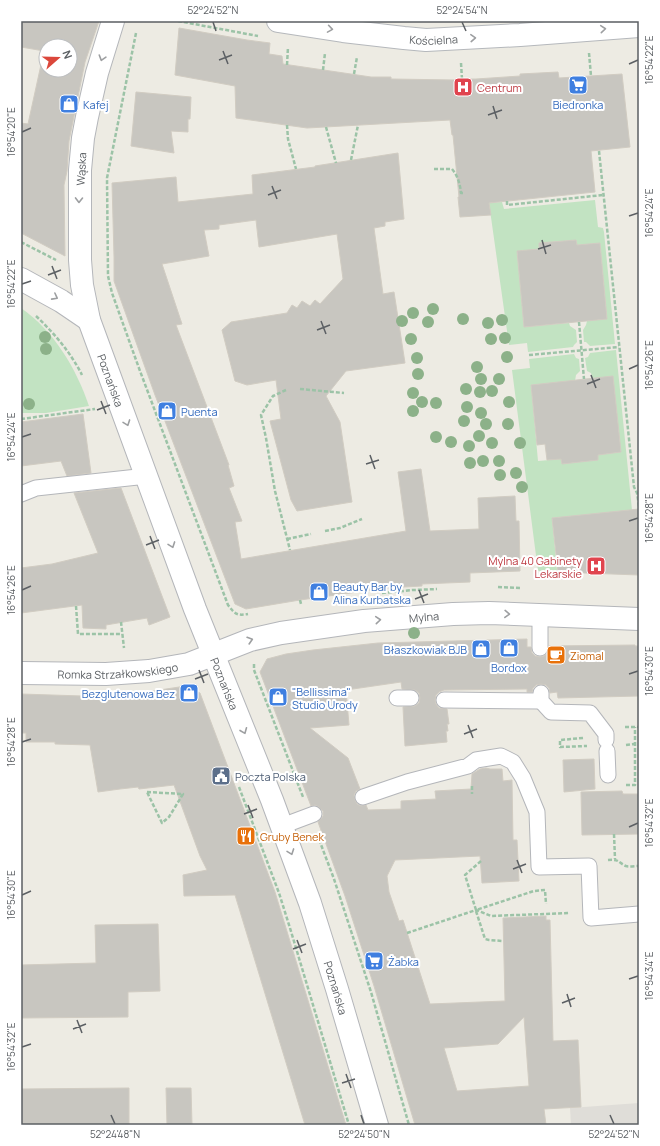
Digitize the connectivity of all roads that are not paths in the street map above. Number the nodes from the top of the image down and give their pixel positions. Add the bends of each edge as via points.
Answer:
1 (114, 21) edge
2 (278, 21) edge
3 (639, 26) edge
4 (21, 278) edge
5 (89, 320) junction
6 (147, 476) junction
7 (21, 494) edge
8 (540, 615) junction
9 (639, 619) edge
10 (540, 648) dead end
11 (213, 654) junction
12 (21, 673) edge
13 (444, 700) dead end
14 (608, 775) dead end
15 (363, 797) dead end
16 (312, 815) road end
17 (282, 826) junction
18 (639, 914) edge
19 (377, 1125) edge

1 -> 5 street, Wąska via 97,73 83,138 80,170 80,260
2 -> 3 street, Kościelna via 426,40
4 -> 5 street
5 -> 6 street, Poznańska
6 - 7 lane via 36,488
6 -> 11 street, Poznańska
8 - 9 street, Mylna
8 - 10 lane
11 -> 8 street, Mylna via 250,640 281,633 364,621 453,614
11 - 12 street, Romka Strzałkowskiego via 189,664 149,671 106,674
11 -> 17 street, Poznańska
13 - 14 lane via 541,697 551,712 590,713 606,734
15 - 18 lane via 468,766 476,760 501,756 517,767 537,812 539,867 589,866 591,918
16 - 17 lane
17 -> 19 street, Poznańska via 338,989

